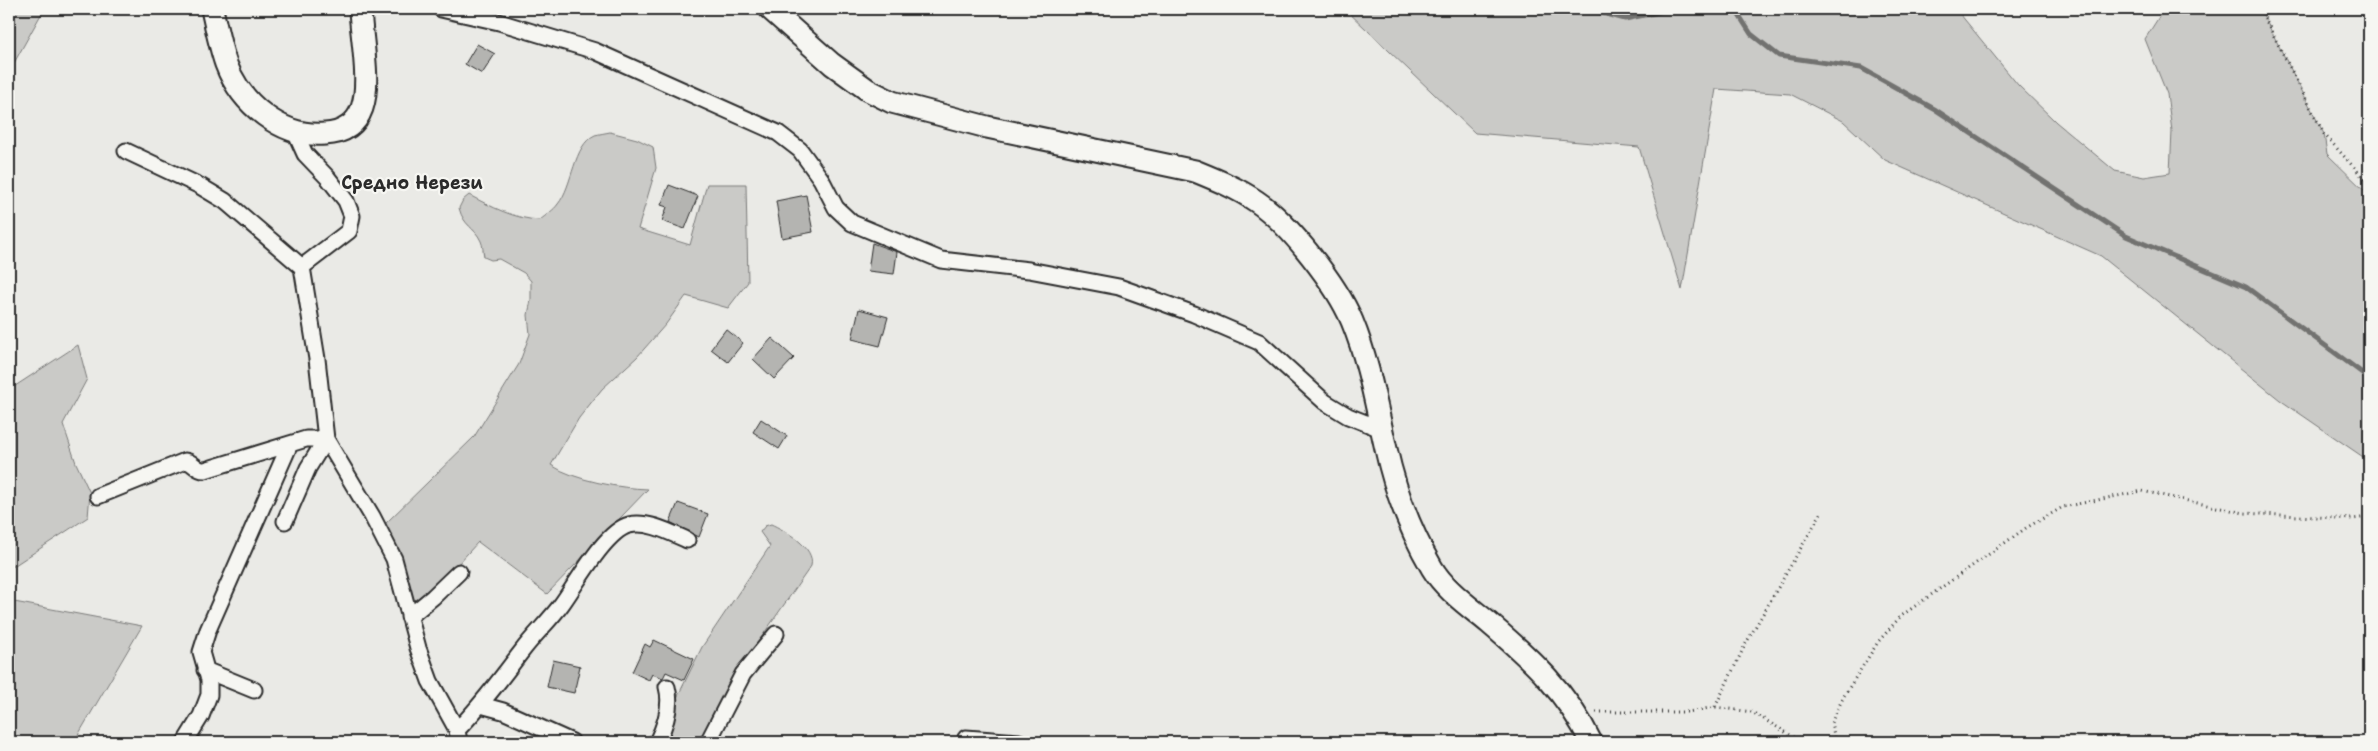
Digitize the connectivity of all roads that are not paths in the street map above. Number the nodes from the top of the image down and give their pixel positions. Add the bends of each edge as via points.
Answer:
1 (212, 9) edge
2 (360, 9) edge
3 (441, 9) edge
4 (770, 9) edge
5 (295, 132) junction
6 (126, 151) dead end
7 (302, 267) junction
8 (1381, 429) junction
9 (326, 439) junction
10 (290, 444) junction
11 (98, 496) dead end
12 (285, 521) dead end
13 (687, 540) dead end
14 (459, 572) dead end
15 (409, 617) junction
16 (776, 634) dead end
17 (205, 670) junction
18 (667, 687) dead end
19 (254, 690) dead end
20 (481, 705) junction
21 (458, 736) edge
22 (966, 738) dead end
23 (185, 742) edge
24 (572, 742) edge
25 (656, 742) edge
26 (708, 742) edge
27 (1020, 742) edge
28 (1591, 742) edge

1 - 5 street via 226,65 242,93 264,114
2 - 5 street via 365,72 363,107 354,124 336,133 312,135
3 - 8 street via 499,22 595,51 778,133 800,150 821,179 836,208 852,223 877,234 941,260 1029,270 1119,287 1259,342 1325,402 1348,416
4 - 8 street via 832,64 868,90 892,102 987,127 1195,171 1228,184 1258,202 1288,229 1309,255 1352,320 1364,355
5 - 7 street via 305,154 346,201 352,216 349,231
6 - 7 street via 225,201
7 - 9 street
8 - 28 street via 1401,499 1433,570 1457,596 1545,673 1576,712
9 - 10 street via 306,439
9 - 12 street via 308,468
9 - 15 street via 383,535 399,572
10 - 11 street via 205,470 198,469 188,460
10 - 17 street via 208,630 202,652
13 - 20 street via 650,526 624,526 586,566 561,604
14 - 15 street
15 - 21 street via 430,681
16 - 26 street via 743,674
17 - 19 street
17 - 23 street via 210,680 209,695
18 - 25 street via 667,714
20 - 21 street
20 - 24 street via 503,711
22 - 27 street

